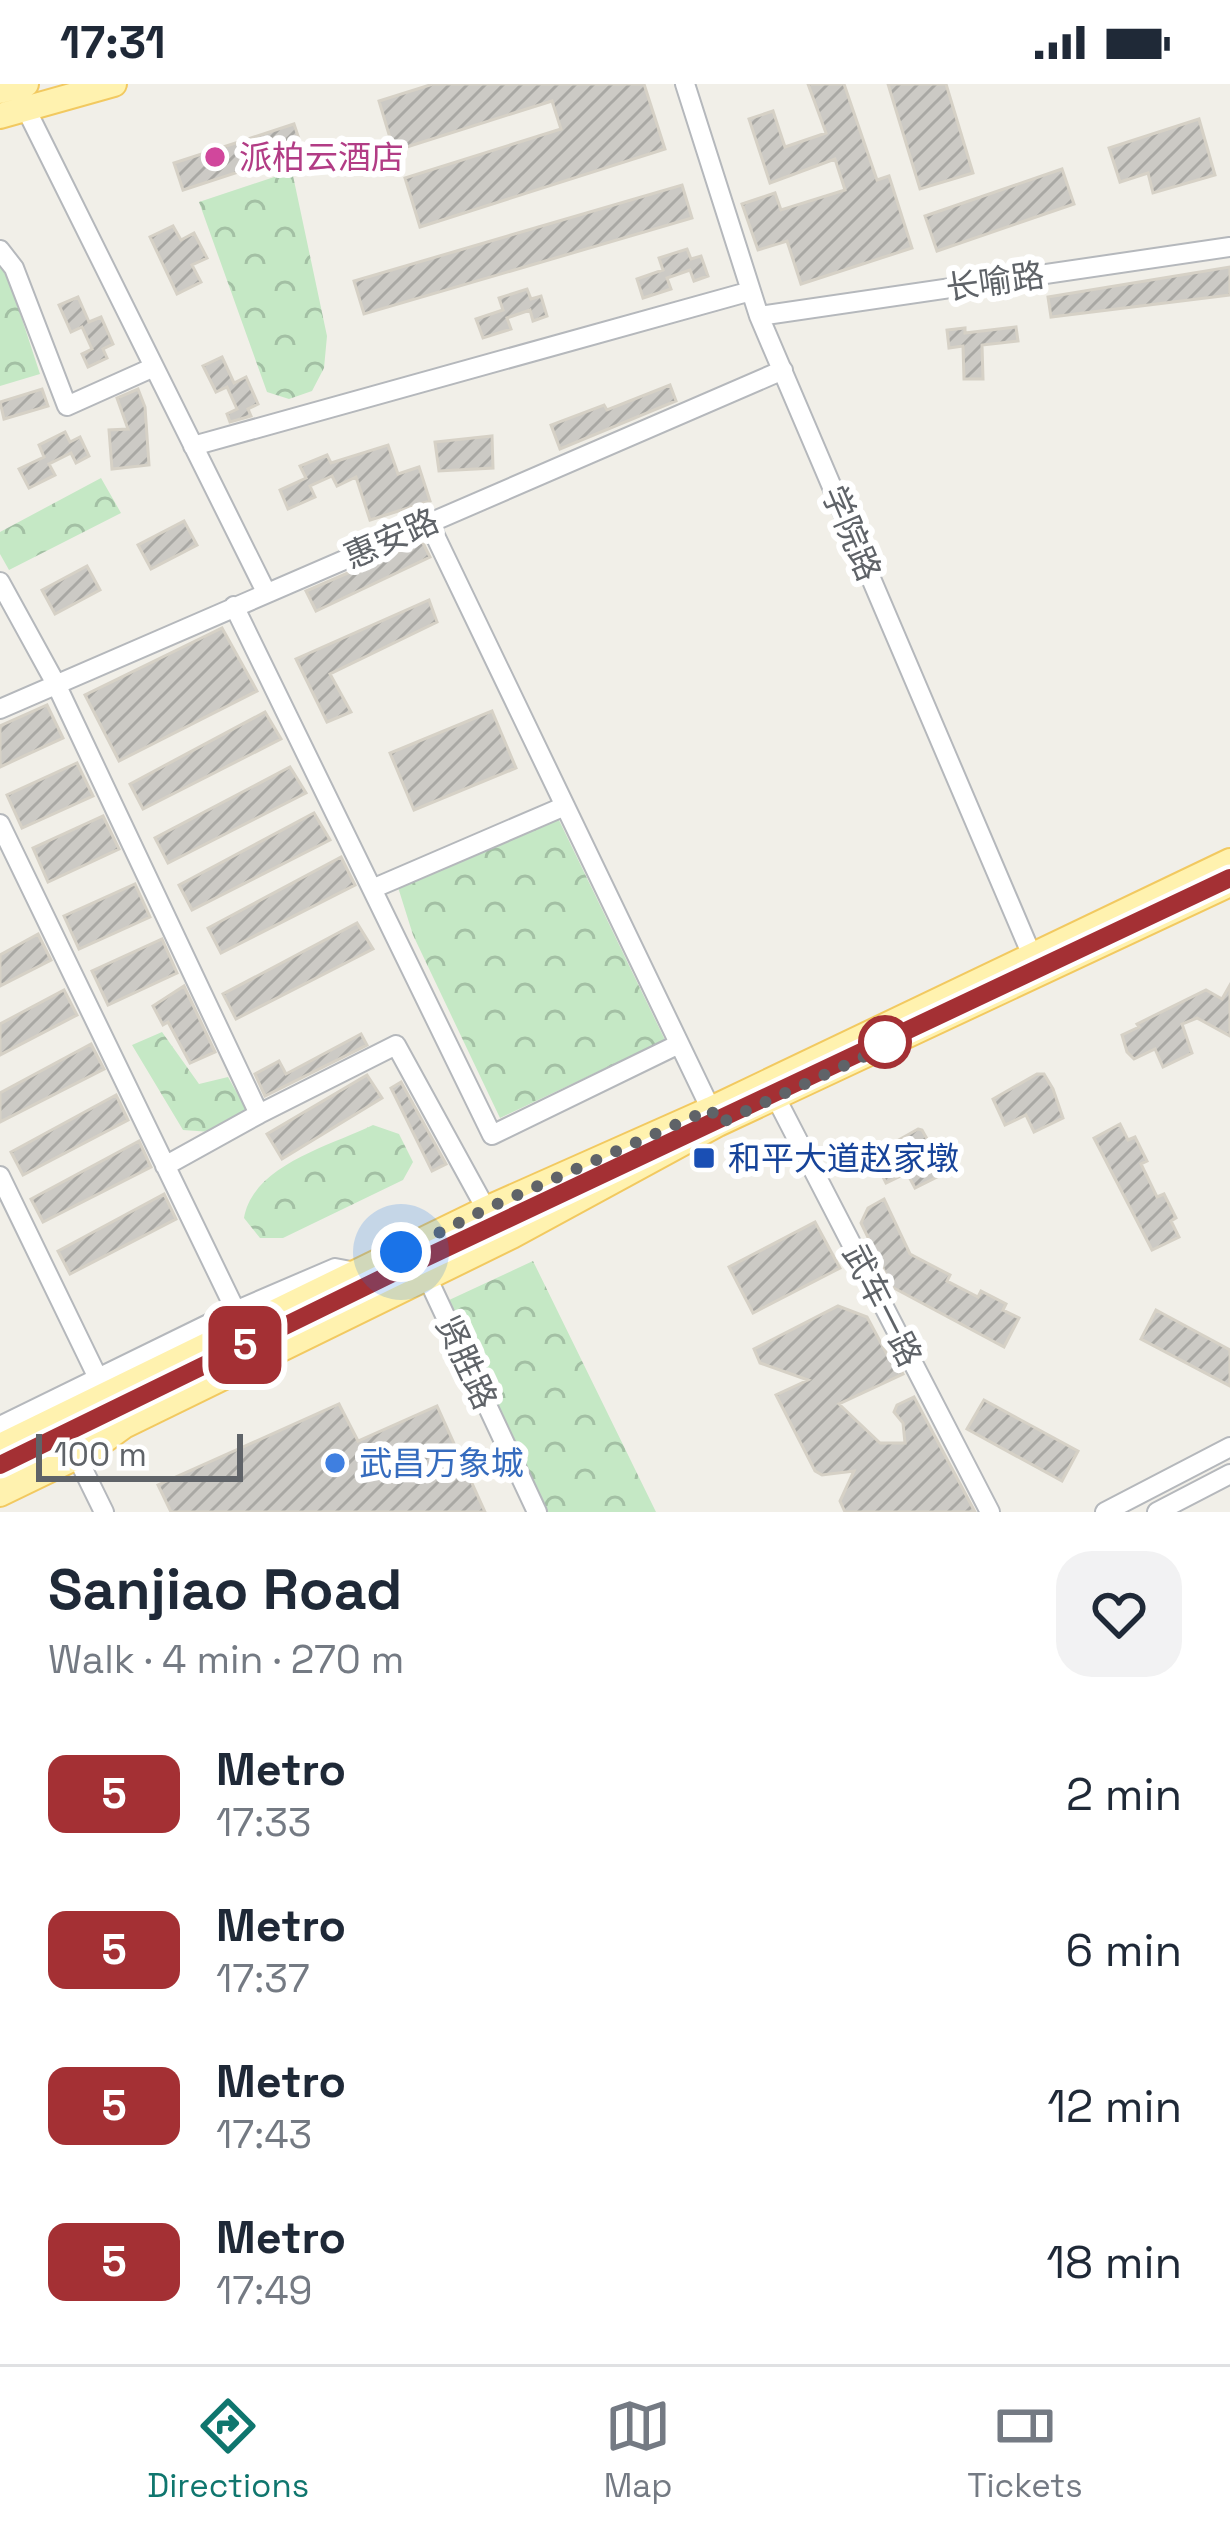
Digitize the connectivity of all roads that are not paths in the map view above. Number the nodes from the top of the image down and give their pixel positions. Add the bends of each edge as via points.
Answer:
1 (114, 84) edge
2 (685, 84) edge
3 (0, 92) edge
4 (26, 97) edge
5 (0, 116) edge
6 (1230, 247) edge
7 (0, 250) edge
8 (752, 291) junction
9 (760, 316) junction
10 (154, 367) junction
11 (783, 370) junction
12 (193, 446) junction
13 (428, 521) junction
14 (0, 582) edge
15 (266, 592) junction
16 (234, 606) junction
17 (56, 684) junction
18 (0, 709) edge
19 (565, 806) junction
20 (0, 824) edge
21 (1230, 861) edge
22 (1230, 884) edge
23 (372, 889) junction
24 (1036, 965) junction
25 (680, 1044) junction
26 (776, 1098) junction
27 (259, 1114) junction
28 (714, 1117) junction
29 (165, 1166) junction
30 (0, 1176) edge
31 (486, 1209) junction
32 (427, 1277) junction
33 (240, 1320) junction
34 (98, 1378) junction
35 (0, 1426) edge
36 (124, 1426) junction
37 (0, 1446) edge
38 (1230, 1447) edge
39 (77, 1457) junction
40 (0, 1472) edge
41 (1230, 1474) edge
42 (0, 1494) edge
43 (104, 1512) edge
44 (537, 1512) edge
45 (990, 1512) edge
46 (1105, 1512) edge
47 (1157, 1512) edge

1 - 4 main road
2 - 8 street, 学院路
3 - 4 main road
4 - 5 main road
4 - 10 street
6 - 9 street, 长喻路
7 - 10 street via 67,406
8 - 9 street, 学院路
8 - 12 street
9 - 11 street, 学院路
10 - 12 street
11 - 13 street, 惠安路
11 - 24 street, 学院路
12 - 15 street
13 - 15 street, 惠安路
13 - 19 street
14 - 17 street
15 - 16 street, 惠安路
16 - 17 street, 惠安路
16 - 23 street
17 - 18 street, 惠安路
17 - 27 street
19 - 23 street
19 - 25 street
20 - 29 street
21 - 24 main road
22 - 24 main road
23 - 25 street via 492,1135
24 - 26 main road
24 - 28 main road
25 - 28 street
26 - 28 main road
26 - 45 street, 武车一路
27 - 29 street
27 - 31 street via 396,1045
28 - 31 main road
28 - 32 main road
29 - 33 street
30 - 34 street
31 - 33 main road via 359,1273
32 - 36 main road
32 - 44 street, 贤胜路
33 - 34 street
33 - 37 main road
34 - 35 street
36 - 39 main road
36 - 40 main road via 52,1446
38 - 46 street
39 - 42 main road
39 - 43 street
41 - 47 street

